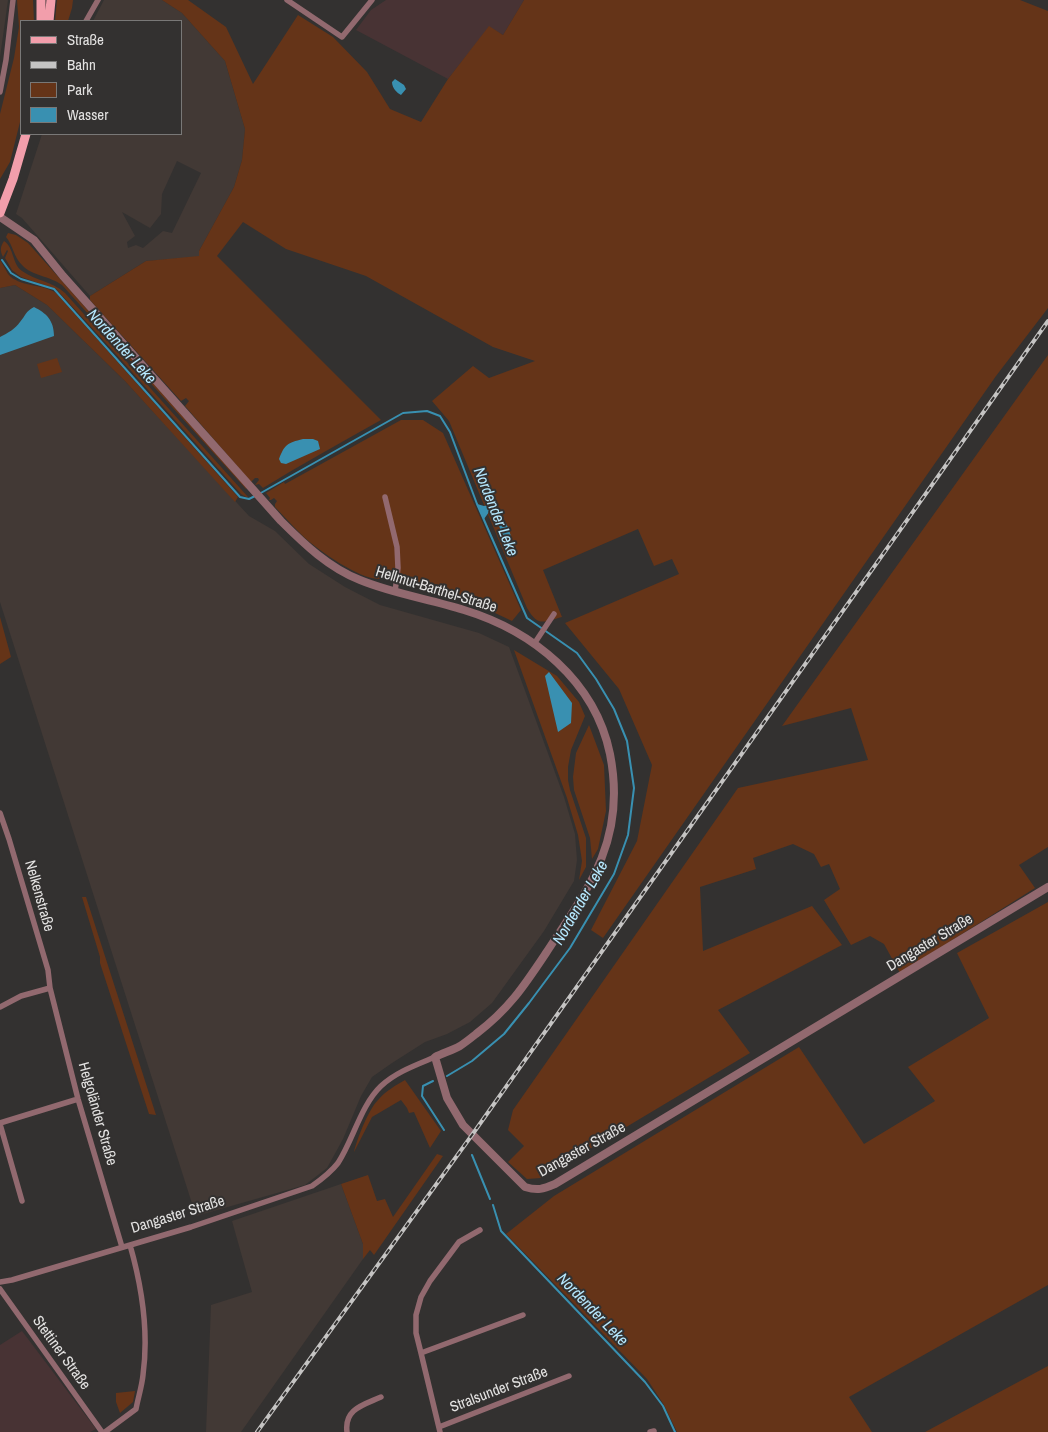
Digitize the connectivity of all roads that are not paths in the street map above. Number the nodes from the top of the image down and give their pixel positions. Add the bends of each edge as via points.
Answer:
1 (13, 0) edge
2 (41, 0) edge
3 (51, 0) edge
4 (98, 0) edge
5 (286, 0) edge
6 (372, 0) edge
7 (41, 20) edge
8 (49, 20) edge
9 (87, 20) edge
10 (0, 92) edge
11 (26, 135) edge
12 (0, 215) edge
13 (385, 497) dead end
14 (395, 592) junction
15 (554, 614) dead end
16 (534, 644) junction
17 (0, 812) edge
18 (1048, 887) edge
19 (50, 988) junction
20 (0, 1007) edge
21 (435, 1057) junction
22 (78, 1099) junction
23 (0, 1123) edge
24 (22, 1201) dead end
25 (480, 1230) dead end
26 (130, 1245) junction
27 (122, 1247) junction
28 (0, 1282) edge
29 (0, 1289) edge
30 (523, 1315) dead end
31 (420, 1353) junction
32 (569, 1376) dead end
33 (380, 1398) dead end
34 (439, 1429) edge
35 (103, 1432) edge
36 (348, 1432) edge

1 - 10 street
2 - 7 main road
3 - 8 main road
4 - 9 street
5 - 6 street via 342,37
11 - 12 main road
12 - 14 street, Hellmut-Barthel-Straße via 34,240 296,536 342,572
13 - 14 street via 397,547
14 - 16 street, Hellmut-Barthel-Straße via 482,616
15 - 16 street
16 - 21 street, Hellmut-Barthel-Straße via 568,673 590,703 603,729 613,771 614,812 610,833 596,873 519,993 493,1021 460,1046
17 - 19 street, Nelkenstraße via 48,970
18 - 21 street, Dangaster Straße via 544,1189 526,1187 462,1125 447,1098
19 - 20 street via 21,996
19 - 22 street, Helgoländer Straße
21 - 26 street, Dangaster Straße via 400,1072 380,1088 338,1162 312,1186
22 - 23 street
22 - 27 street, Helgoländer Straße
23 - 24 street
25 - 31 street via 459,1242 421,1297 416,1315
26 - 27 street, Dangaster Straße
26 - 35 street via 142,1299 145,1336 143,1375 136,1409
27 - 28 street, Dangaster Straße
29 - 35 street, Stettiner Straße
30 - 31 street
31 - 34 street
32 - 34 street, Stralsunder Straße
33 - 36 street via 350,1414 346,1422

